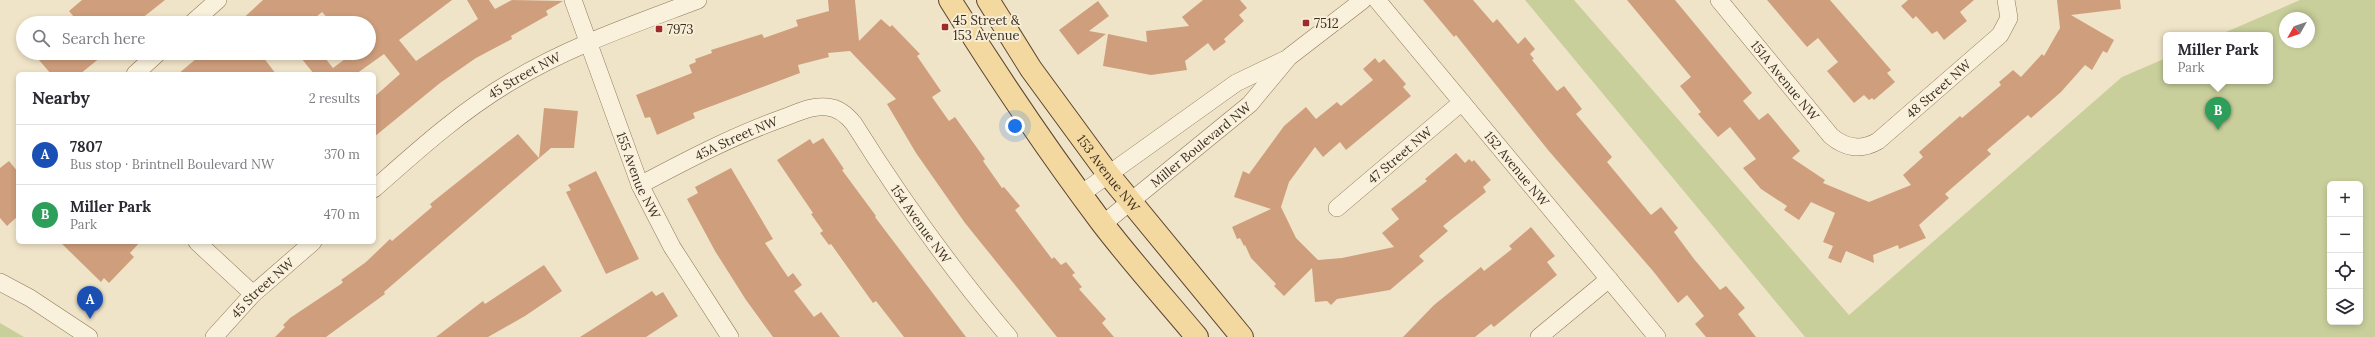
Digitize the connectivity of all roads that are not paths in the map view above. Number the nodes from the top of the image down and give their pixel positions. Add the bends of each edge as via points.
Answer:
1 (218, 0) edge
2 (573, 0) edge
3 (698, 0) edge
4 (950, 0) edge
5 (988, 0) edge
6 (1363, 0) edge
7 (1377, 0) edge
8 (1719, 0) edge
9 (2006, 0) edge
10 (200, 16) edge
11 (588, 43) junction
12 (1289, 57) junction
13 (150, 60) edge
14 (137, 72) edge
15 (1462, 102) junction
16 (837, 109) joint
17 (1858, 148) joint
18 (1108, 174) junction
19 (640, 185) junction
20 (376, 187) edge
21 (1081, 194) junction
22 (1131, 202) junction
23 (1337, 208) dead end
24 (1103, 224) junction
25 (199, 244) edge
26 (311, 244) edge
27 (1608, 279) junction
28 (0, 282) edge
29 (253, 294) junction
30 (89, 337) edge
31 (214, 337) edge
32 (730, 337) edge
33 (1009, 337) edge
34 (1197, 337) edge
35 (1242, 337) edge
36 (1539, 337) edge
37 (1657, 337) edge

1 - 10 street
2 - 11 street, 155 Avenue NW
3 - 11 street, 45 Street NW
4 - 21 main road via 1004,86
5 - 18 main road, 153 Avenue NW via 1031,69
6 - 12 street, Miller Boulevard NW
7 - 15 street, 152 Avenue NW
8 - 17 street, 151A Avenue NW via 1831,136 1846,146
9 - 17 street, 48 Street NW via 2009,18 2004,30 1878,141
11 - 19 street, 155 Avenue NW
11 - 20 street, 45 Street NW via 541,64 484,98 435,135
12 - 18 street, Miller Boulevard NW via 1236,83
12 - 22 street, Miller Boulevard NW via 1250,104
13 - 14 street
15 - 23 street, 47 Street NW
15 - 27 street, 152 Avenue NW
16 - 19 street, 45A Street NW via 827,106 810,108 746,131
16 - 33 street, 154 Avenue NW via 847,115 854,124 906,204 965,284
18 - 21 street, Miller Boulevard NW
18 - 22 main road, 153 Avenue NW
19 - 32 street, 155 Avenue NW via 672,247
21 - 24 main road
22 - 24 street, Miller Boulevard NW
22 - 35 main road, 153 Avenue NW
24 - 34 main road
25 - 29 street
26 - 29 street, 45 Street NW
27 - 36 street
27 - 37 street, 152 Avenue NW
28 - 30 street via 30,298
29 - 31 street, 45 Street NW

